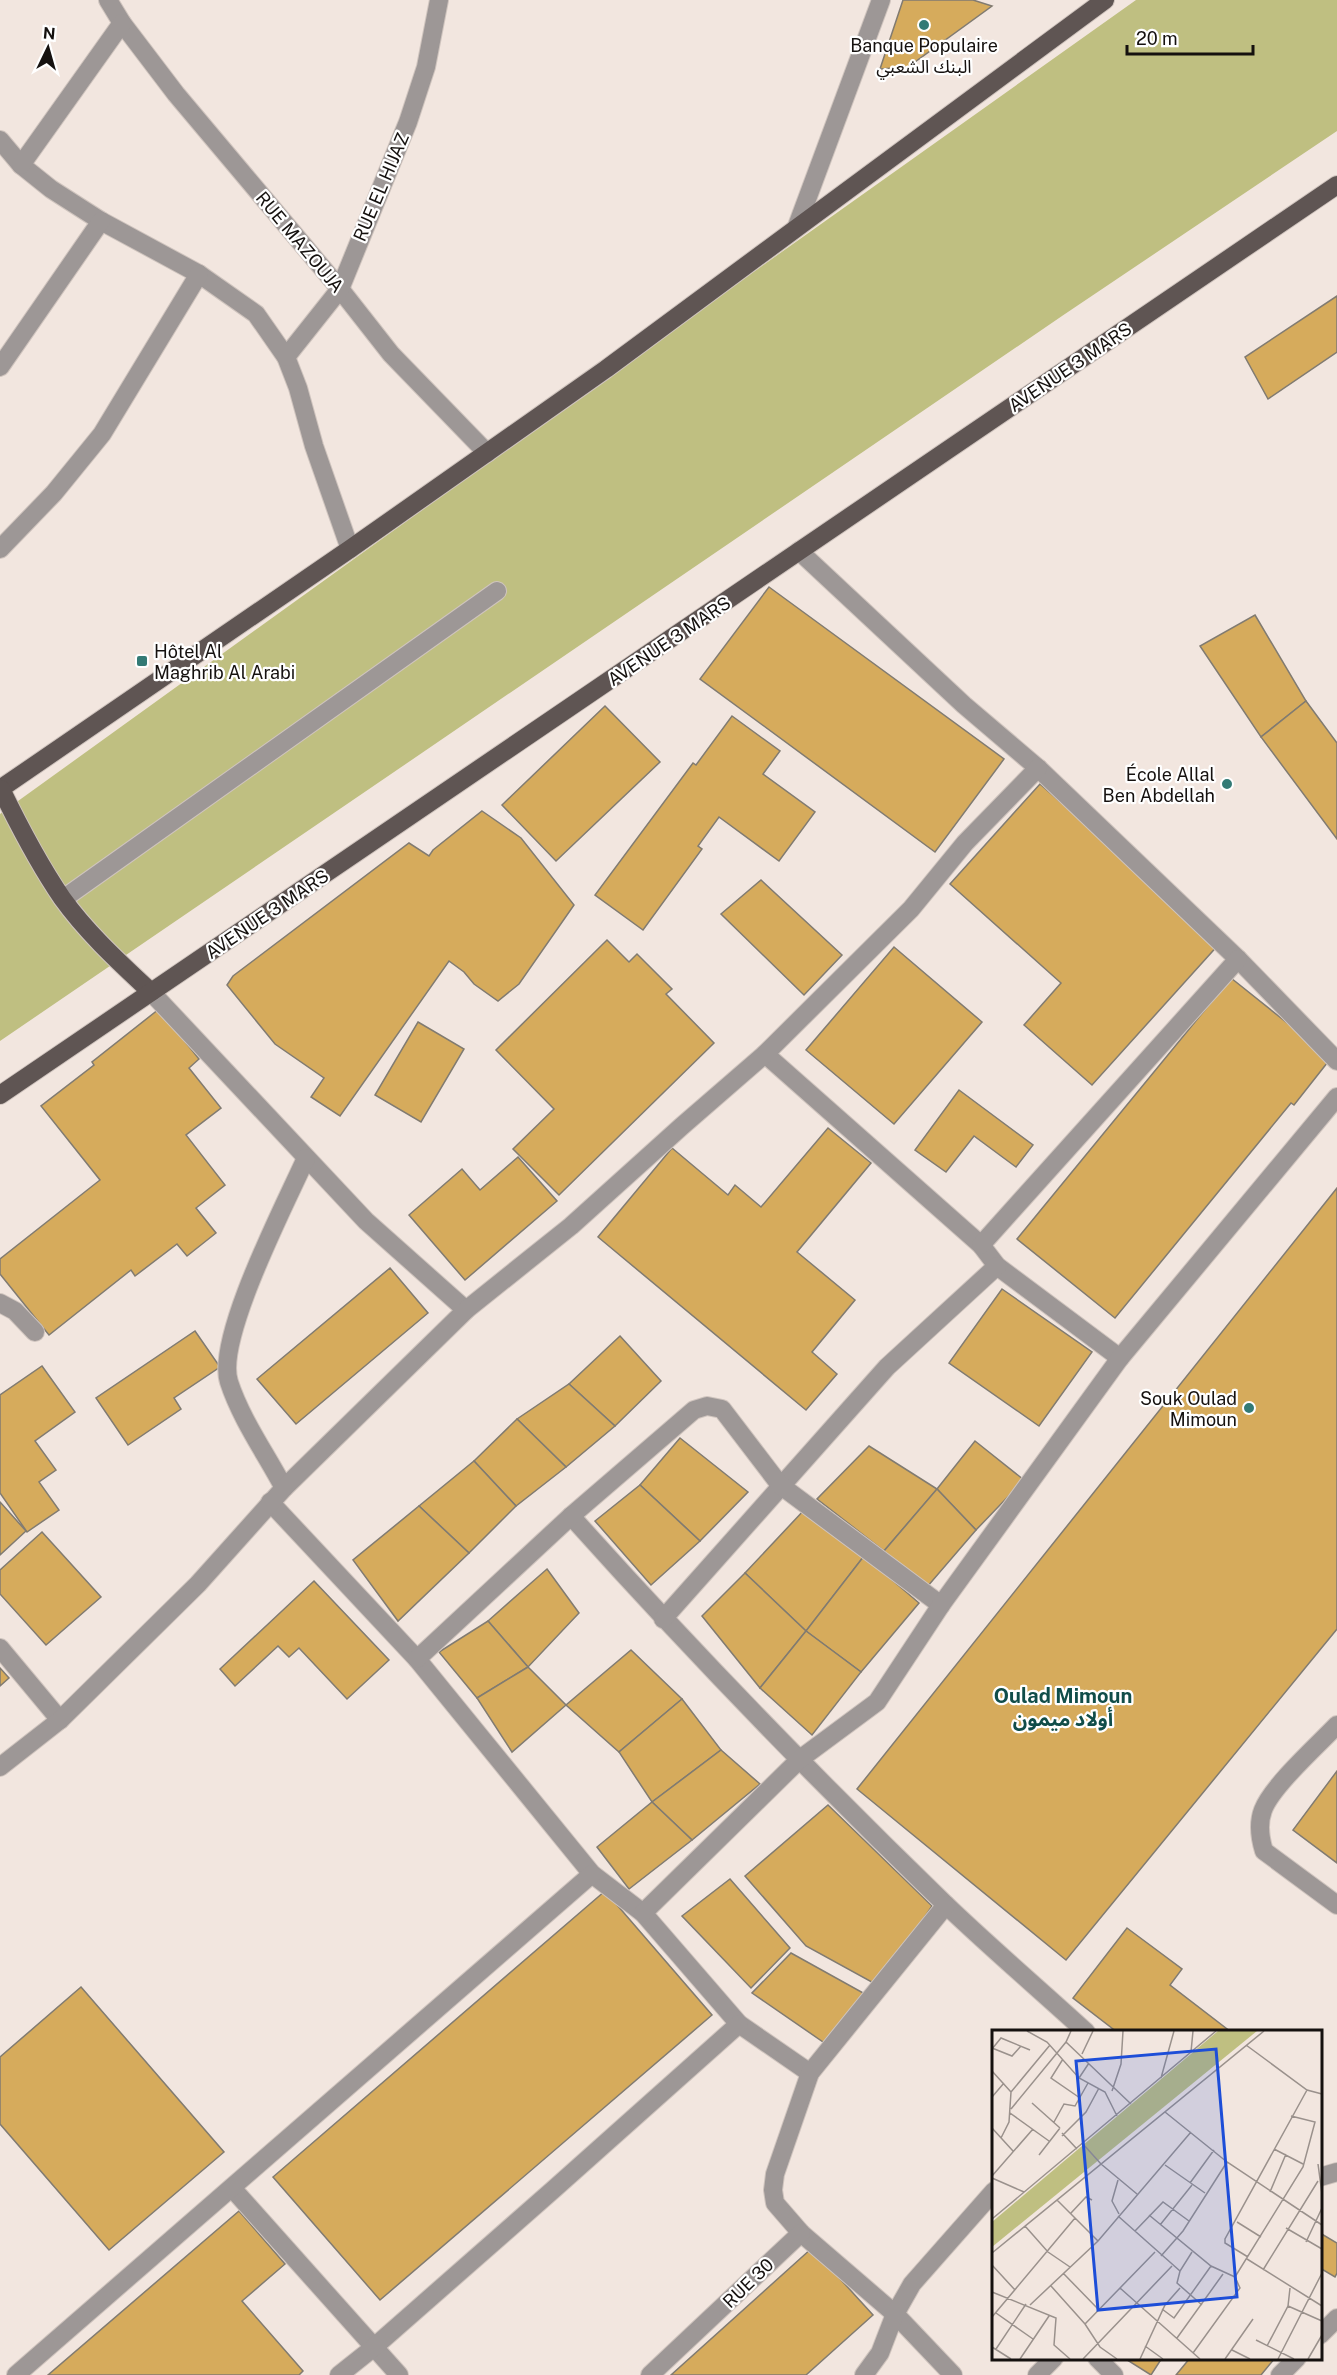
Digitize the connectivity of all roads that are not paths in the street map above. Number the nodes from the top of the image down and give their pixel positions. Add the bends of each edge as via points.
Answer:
1 (108, 0) edge
2 (439, 0) edge
3 (881, 0) edge
4 (1100, 2) edge
5 (122, 23) junction
6 (0, 140) edge
7 (21, 165) junction
8 (1337, 185) edge
9 (101, 221) junction
10 (797, 226) junction
11 (199, 274) junction
12 (340, 289) junction
13 (4, 354) edge
14 (286, 357) junction
15 (487, 453) junction
16 (0, 549) edge
17 (350, 549) junction
18 (800, 551) junction
19 (497, 591) dead end
20 (1038, 768) junction
21 (0, 789) edge
22 (63, 899) junction
23 (1238, 959) junction
24 (151, 992) junction
25 (765, 1054) junction
26 (1337, 1061) edge
27 (0, 1095) edge
28 (1337, 1097) edge
29 (306, 1158) junction
30 (981, 1245) junction
31 (997, 1266) junction
32 (0, 1303) edge
33 (466, 1310) junction
34 (35, 1332) dead end
35 (1120, 1358) junction
36 (780, 1485) junction
37 (284, 1488) junction
38 (270, 1502) junction
39 (571, 1516) junction
40 (940, 1605) junction
41 (663, 1619) junction
42 (0, 1648) edge
43 (417, 1659) junction
44 (60, 1720) junction
45 (1337, 1725) edge
46 (800, 1760) junction
47 (0, 1767) edge
48 (592, 1874) junction
49 (946, 1905) junction
50 (1337, 1905) edge
51 (643, 1913) junction
52 (739, 2024) junction
53 (1085, 2030) edge
54 (810, 2073) junction
55 (232, 2188) junction
56 (992, 2192) edge
57 (801, 2233) junction
58 (895, 2314) junction
59 (1337, 2318) edge
60 (1322, 2333) edge
61 (373, 2348) junction
62 (1052, 2360) edge
63 (1099, 2360) edge
64 (1295, 2360) edge
65 (0, 2368) edge
66 (5, 2375) edge
67 (16, 2375) edge
68 (339, 2375) edge
69 (399, 2375) edge
70 (650, 2375) edge
71 (864, 2375) edge
72 (953, 2375) edge
73 (1037, 2375) edge
74 (1114, 2375) edge
75 (1280, 2375) edge

1 - 5 street, RUE MAZOUJA
2 - 12 street, RUE EL HIJAZ via 426,67 408,123
3 - 10 street
4 - 10 main road
5 - 7 street
5 - 12 street, RUE MAZOUJA via 176,94
6 - 7 street
7 - 9 street
8 - 18 main road, AVENUE 3 MARS
9 - 11 street
9 - 13 street
10 - 15 main road
11 - 14 street via 256,314
11 - 16 street via 102,434 54,493
12 - 14 street, RUE EL HIJAZ
12 - 15 street, RUE MAZOUJA via 391,354
14 - 17 street
15 - 17 main road
17 - 21 main road
18 - 20 street via 964,705
18 - 24 main road, AVENUE 3 MARS
19 - 22 street
20 - 23 street
20 - 25 street via 965,843 911,909
21 - 22 main road via 29,846
22 - 24 main road via 104,948
23 - 26 street
23 - 30 street
24 - 27 main road, AVENUE 3 MARS
24 - 29 street
25 - 30 street
25 - 33 street via 572,1226
28 - 35 street
29 - 33 street via 366,1221
29 - 37 street via 233,1328 228,1360 228,1380
30 - 31 street
31 - 35 street
31 - 36 street via 887,1367
32 - 34 street via 15,1311
33 - 37 street
35 - 40 street
36 - 39 street via 722,1409 707,1406 694,1410
36 - 40 street
36 - 41 street
37 - 38 street
38 - 43 street
38 - 44 street via 198,1584
39 - 41 street
39 - 43 street
40 - 46 street via 877,1702
41 - 46 street
42 - 44 street
43 - 48 street
44 - 47 street
45 - 50 street via 1271,1795 1263,1810 1260,1840 1264,1851
46 - 49 street
46 - 51 street
48 - 51 street
48 - 55 street
49 - 53 street
49 - 54 street
51 - 52 street
52 - 54 street
52 - 61 street
54 - 57 street via 773,2190 775,2203
55 - 61 street
55 - 67 street
56 - 58 street via 912,2284
57 - 58 street
57 - 70 street, RUE 30
58 - 71 street via 880,2353
58 - 72 street
59 - 60 street
61 - 68 street
61 - 69 street
62 - 73 street
63 - 74 street
64 - 75 street
65 - 66 street

